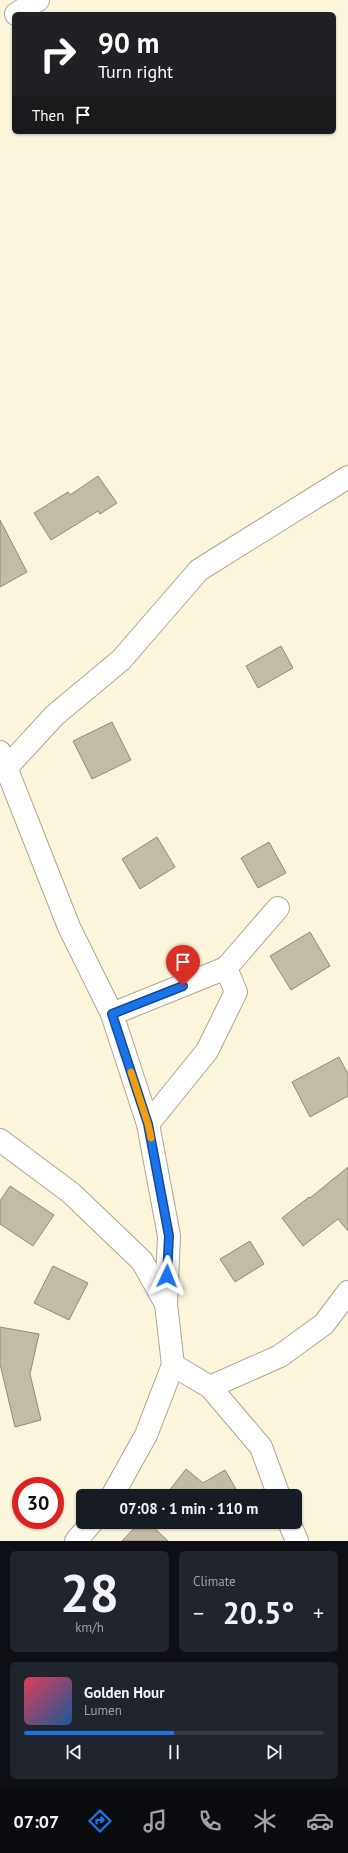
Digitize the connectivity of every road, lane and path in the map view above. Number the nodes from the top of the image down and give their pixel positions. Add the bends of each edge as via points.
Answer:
1 (38, 0) edge
2 (20, 12) edge
3 (12, 17) edge
4 (0, 24) edge
5 (348, 477) edge
6 (3, 760) edge
7 (278, 908) dead end
8 (226, 968) junction
9 (112, 1014) junction
10 (148, 1124) junction
11 (0, 1140) edge
12 (348, 1292) edge
13 (166, 1304) junction
14 (173, 1364) junction
15 (210, 1388) junction
16 (116, 1489) edge
17 (276, 1489) edge
18 (86, 1529) edge
19 (292, 1529) edge
20 (76, 1541) edge
21 (297, 1541) edge

1 - 2 street
3 - 4 street
5 - 6 street via 199,570 121,660
6 - 9 street via 69,927
7 - 8 street
8 - 9 street
8 - 10 street via 236,992 208,1051
9 - 10 street
10 - 13 street via 169,1236
11 - 13 street via 71,1193 142,1262
12 - 15 street via 324,1324 280,1356
13 - 14 street
14 - 15 street
14 - 16 street via 146,1435
15 - 17 street via 261,1447
18 - 20 street
19 - 21 street

